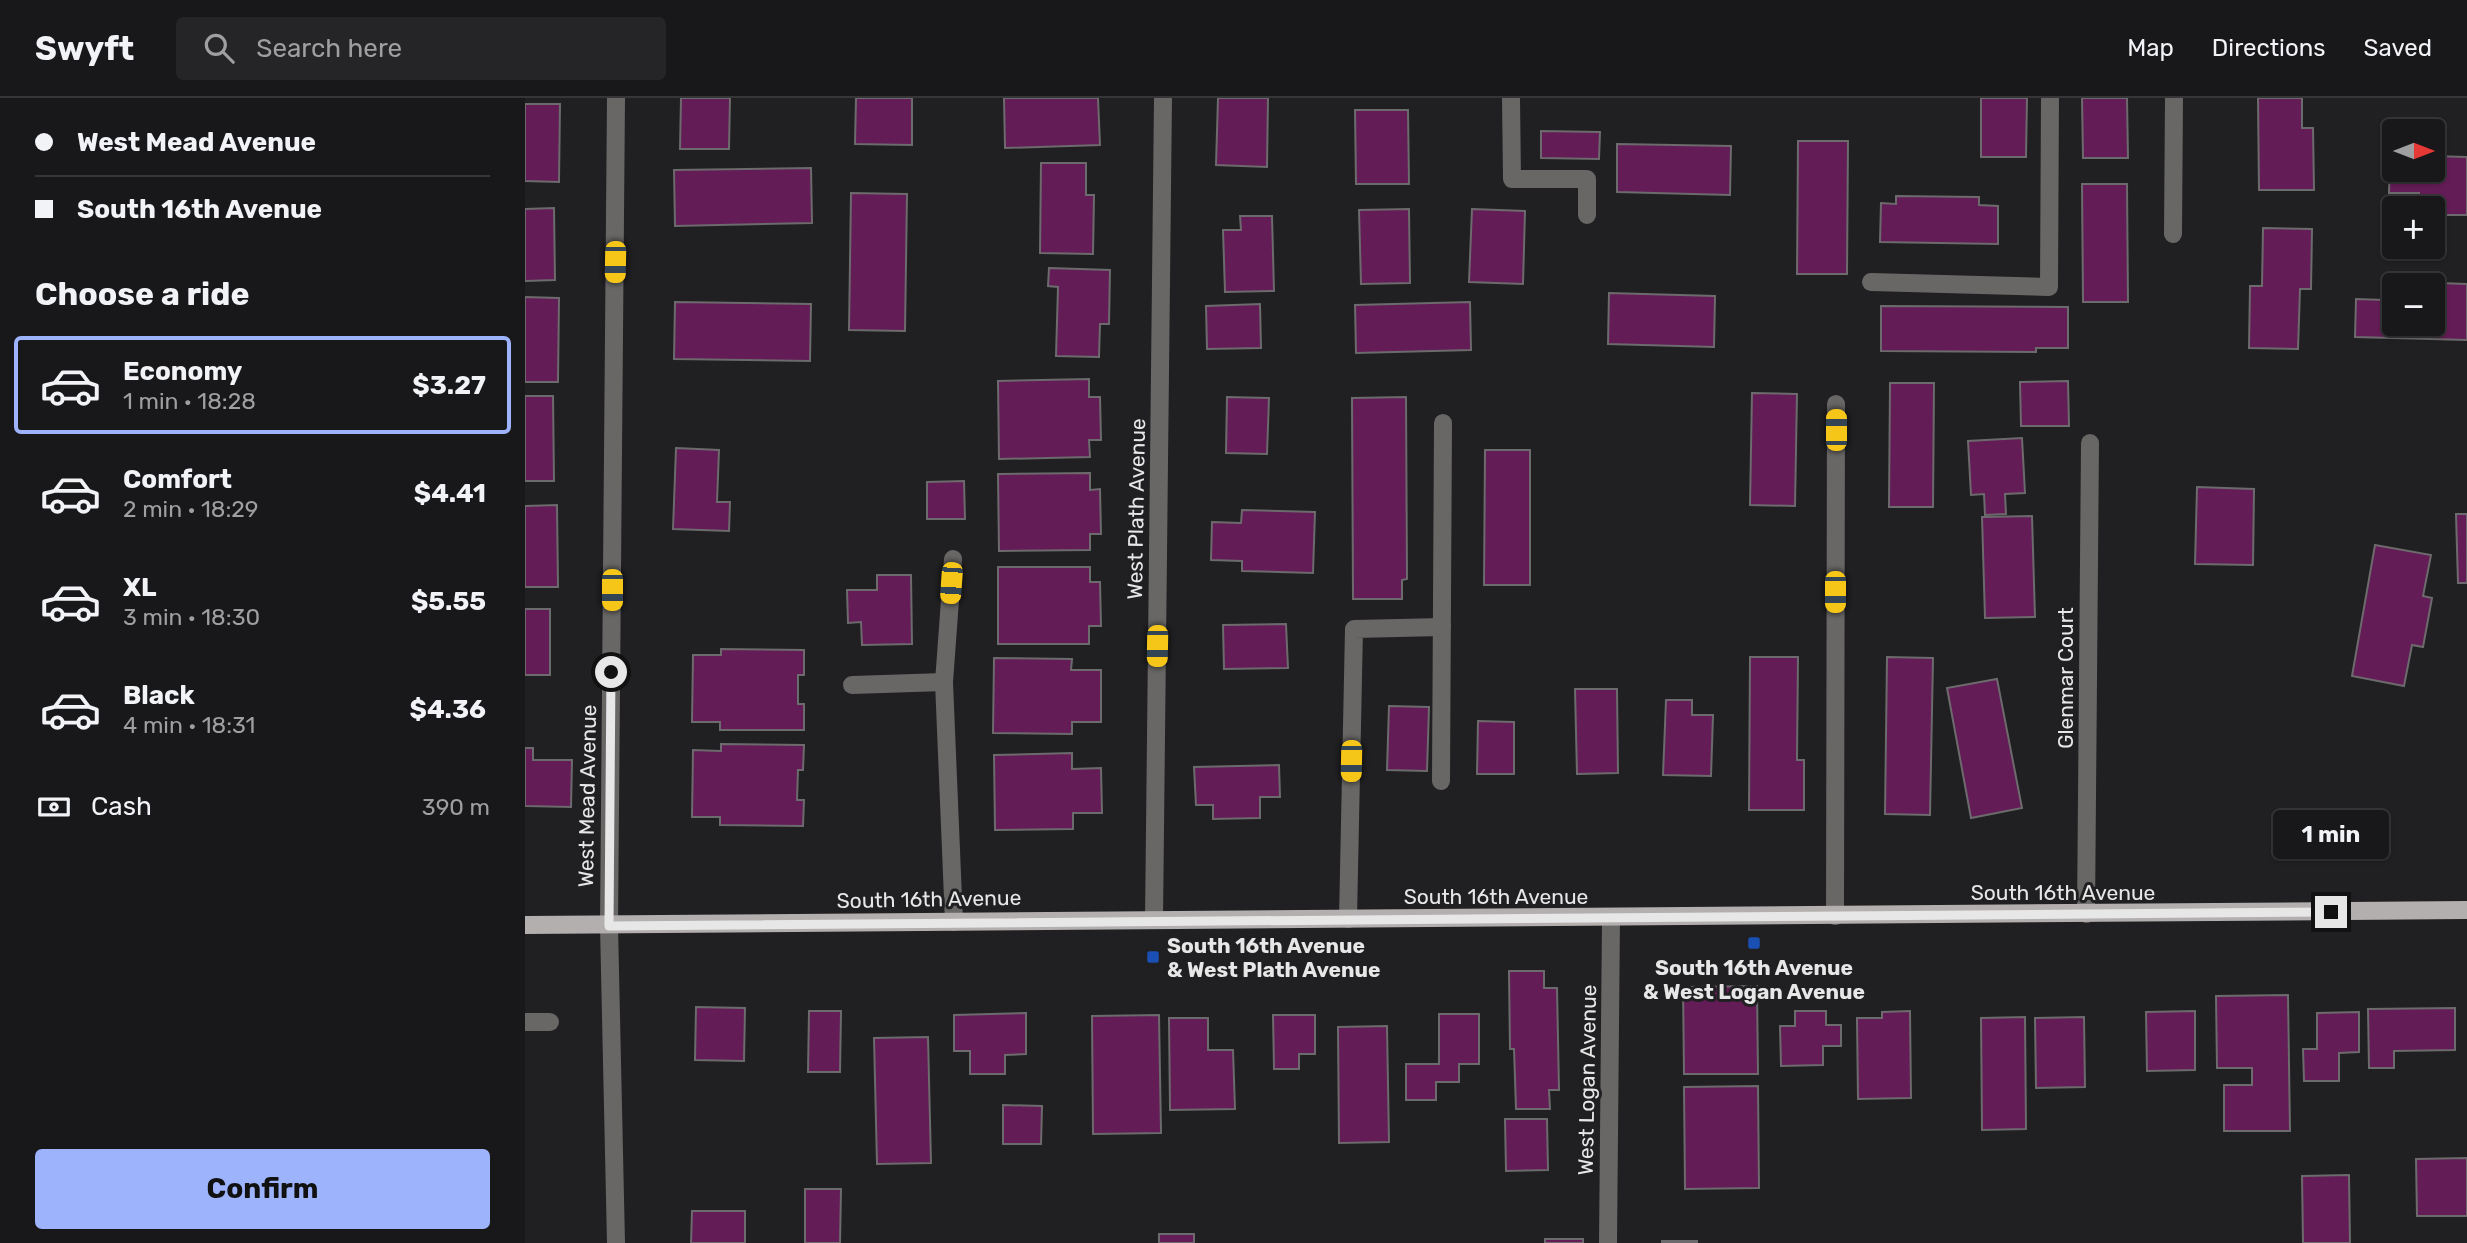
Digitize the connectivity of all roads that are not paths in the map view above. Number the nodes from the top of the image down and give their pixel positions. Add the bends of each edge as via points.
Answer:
1 (616, 98) edge
2 (1163, 98) edge
3 (1511, 98) edge
4 (2050, 98) edge
5 (2174, 98) edge
6 (1587, 215) dead end
7 (2173, 234) dead end
8 (1871, 282) dead end
9 (1836, 404) dead end
10 (1443, 423) dead end
11 (2090, 443) dead end
12 (953, 559) dead end
13 (1442, 627) junction
14 (944, 682) junction
15 (852, 685) dead end
16 (1441, 781) dead end
17 (2467, 911) edge
18 (2086, 914) junction
19 (1835, 916) junction
20 (1611, 918) junction
21 (1348, 919) junction
22 (1154, 920) junction
23 (954, 922) junction
24 (525, 925) edge
25 (609, 926) junction
26 (525, 1022) edge
27 (550, 1022) dead end
28 (616, 1243) edge
29 (1608, 1243) edge

1 - 25 street, West Mead Avenue
2 - 22 street, West Plath Avenue
3 - 6 street via 1512,180 1587,179
4 - 8 street via 2049,287
5 - 7 street
9 - 19 street
10 - 13 street
11 - 18 street, Glenmar Court
12 - 14 street
13 - 16 street
13 - 21 street via 1354,629
14 - 15 street
14 - 23 street
17 - 18 main road, South 16th Avenue
18 - 19 main road, South 16th Avenue
19 - 20 main road, South 16th Avenue
20 - 21 main road, South 16th Avenue
20 - 29 street, West Logan Avenue
21 - 22 main road, South 16th Avenue
22 - 23 main road, South 16th Avenue
23 - 25 main road, South 16th Avenue
24 - 25 main road, South 16th Avenue
25 - 28 street, West Mead Avenue
26 - 27 street

